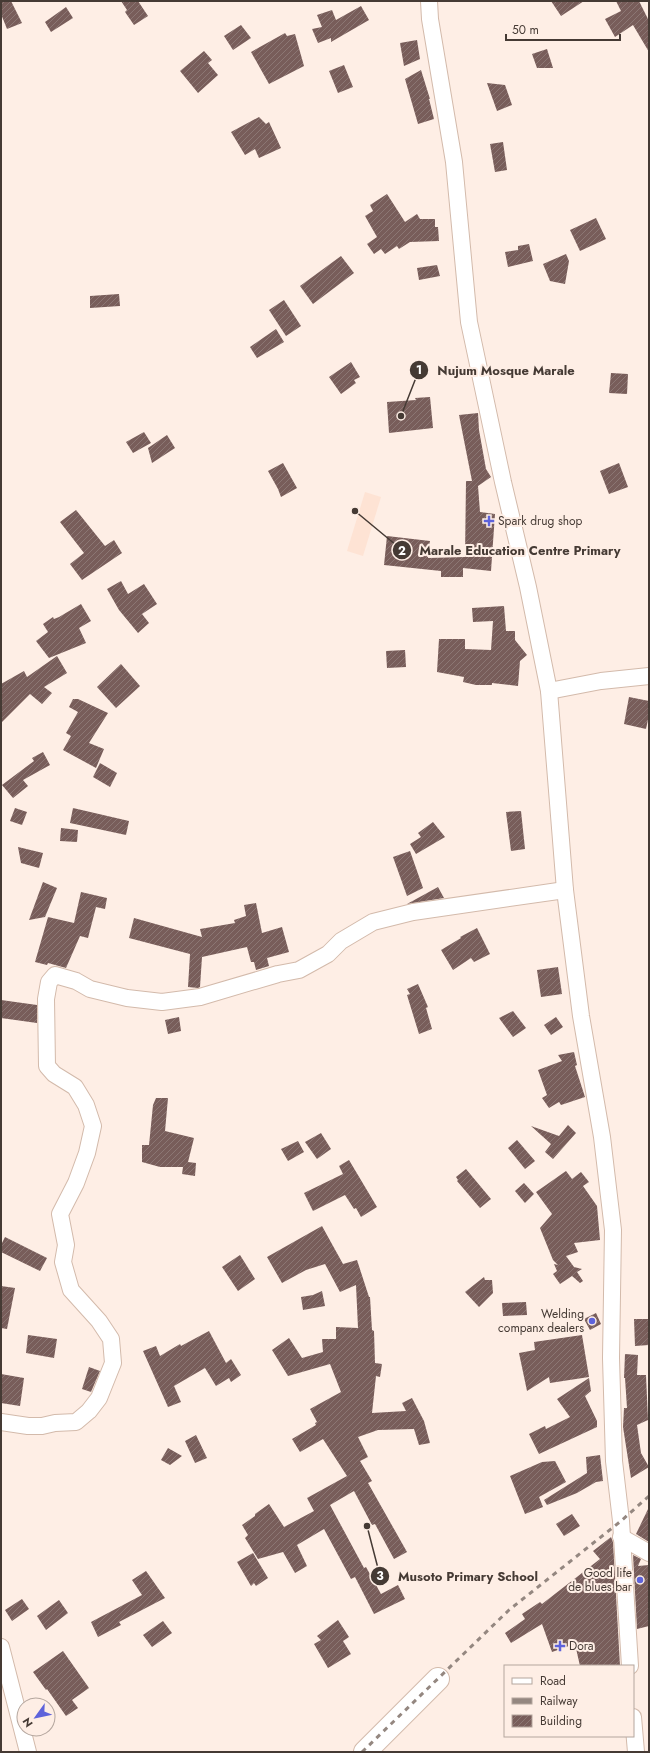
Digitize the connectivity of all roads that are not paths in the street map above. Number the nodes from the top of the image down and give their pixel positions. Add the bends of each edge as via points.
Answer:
1 (429, 1) edge
2 (649, 676) edge
3 (549, 691) junction
4 (565, 890) junction
5 (1, 1422) edge
6 (621, 1537) junction
7 (649, 1553) edge
8 (1, 1647) edge
9 (630, 1665) edge
10 (438, 1679) dead end
11 (634, 1729) edge
12 (28, 1752) edge
13 (365, 1752) edge
14 (636, 1752) edge

1 - 3 street via 454,162 469,322
2 - 3 street
3 - 4 street
4 - 5 street via 413,912 373,922 342,940 328,954 299,970 200,996 162,1002 127,998 90,989 76,980 55,975 49,982 46,999 47,1066 75,1088 86,1105 94,1126 78,1177 60,1214 66,1245 63,1262 71,1290 99,1321 111,1339 113,1363 99,1398 90,1411 76,1422 42,1426
4 - 6 street via 581,1016 602,1137 613,1230 614,1461
6 - 7 street
6 - 9 street
8 - 12 street
10 - 13 main road
11 - 14 street

